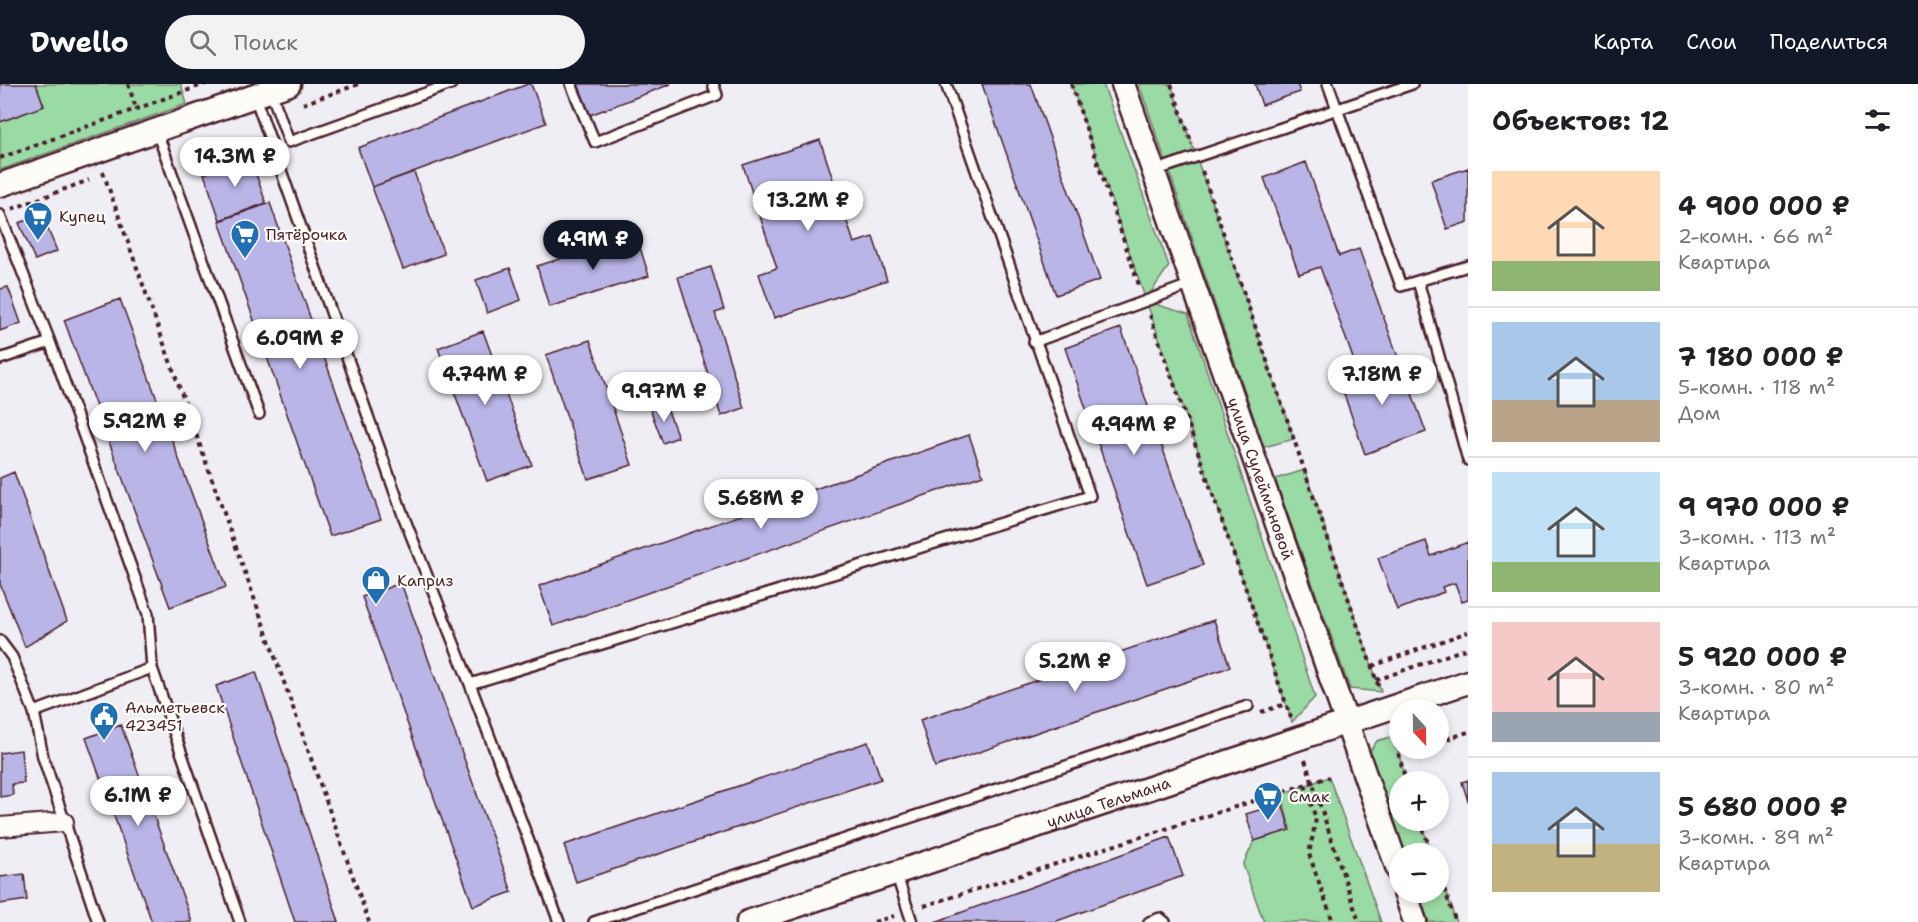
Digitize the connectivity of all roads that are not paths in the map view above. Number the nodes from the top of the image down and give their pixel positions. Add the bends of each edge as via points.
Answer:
1 (452, 84) edge
2 (571, 84) edge
3 (946, 84) edge
4 (1123, 84) edge
5 (1328, 84) edge
6 (1412, 84) edge
7 (716, 85) edge
8 (271, 89) edge
9 (1337, 110) junction
10 (151, 132) junction
11 (1154, 171) junction
12 (0, 185) edge
13 (0, 215) edge
14 (1468, 266) edge
15 (1418, 281) junction
16 (1193, 284) junction
17 (50, 342) junction
18 (1034, 342) junction
19 (0, 359) edge
20 (259, 414) dead end
21 (1468, 460) edge
22 (0, 641) edge
23 (152, 668) junction
24 (1468, 682) edge
25 (470, 684) junction
26 (1248, 706) dead end
27 (34, 712) junction
28 (1347, 722) junction
29 (64, 822) junction
30 (0, 827) edge
31 (1389, 843) edge
32 (896, 873) junction
33 (1409, 903) edge
34 (98, 922) edge
35 (240, 922) edge
36 (559, 922) edge
37 (594, 922) edge
38 (748, 922) edge
39 (912, 922) edge
40 (1149, 922) edge
41 (1166, 922) edge
42 (1415, 922) edge

1 - 8 lane via 289,142
2 - 7 lane via 595,142 717,95
3 - 18 lane
4 - 11 street, улица Сулеймановой
5 - 9 lane
6 - 9 lane
8 - 10 street
8 - 25 lane via 403,515
9 - 11 lane
9 - 15 lane via 1401,286
10 - 12 street
10 - 20 lane
11 - 16 street, улица Сулеймановой
13 - 17 lane
14 - 15 lane
15 - 21 lane
16 - 18 lane
16 - 28 street, улица Сулеймановой
17 - 19 lane
17 - 23 lane via 148,614
18 - 25 lane via 1090,496
22 - 27 lane via 12,657
23 - 27 lane
23 - 35 lane
24 - 28 street, улица Тельмана
25 - 36 lane
26 - 37 lane
27 - 29 lane via 43,757
28 - 31 street, улица Сулеймановой
28 - 32 street, улица Тельмана
29 - 30 street
29 - 34 lane
32 - 38 street, улица Тельмана
32 - 39 lane
33 - 42 street
40 - 41 lane via 1160,918

